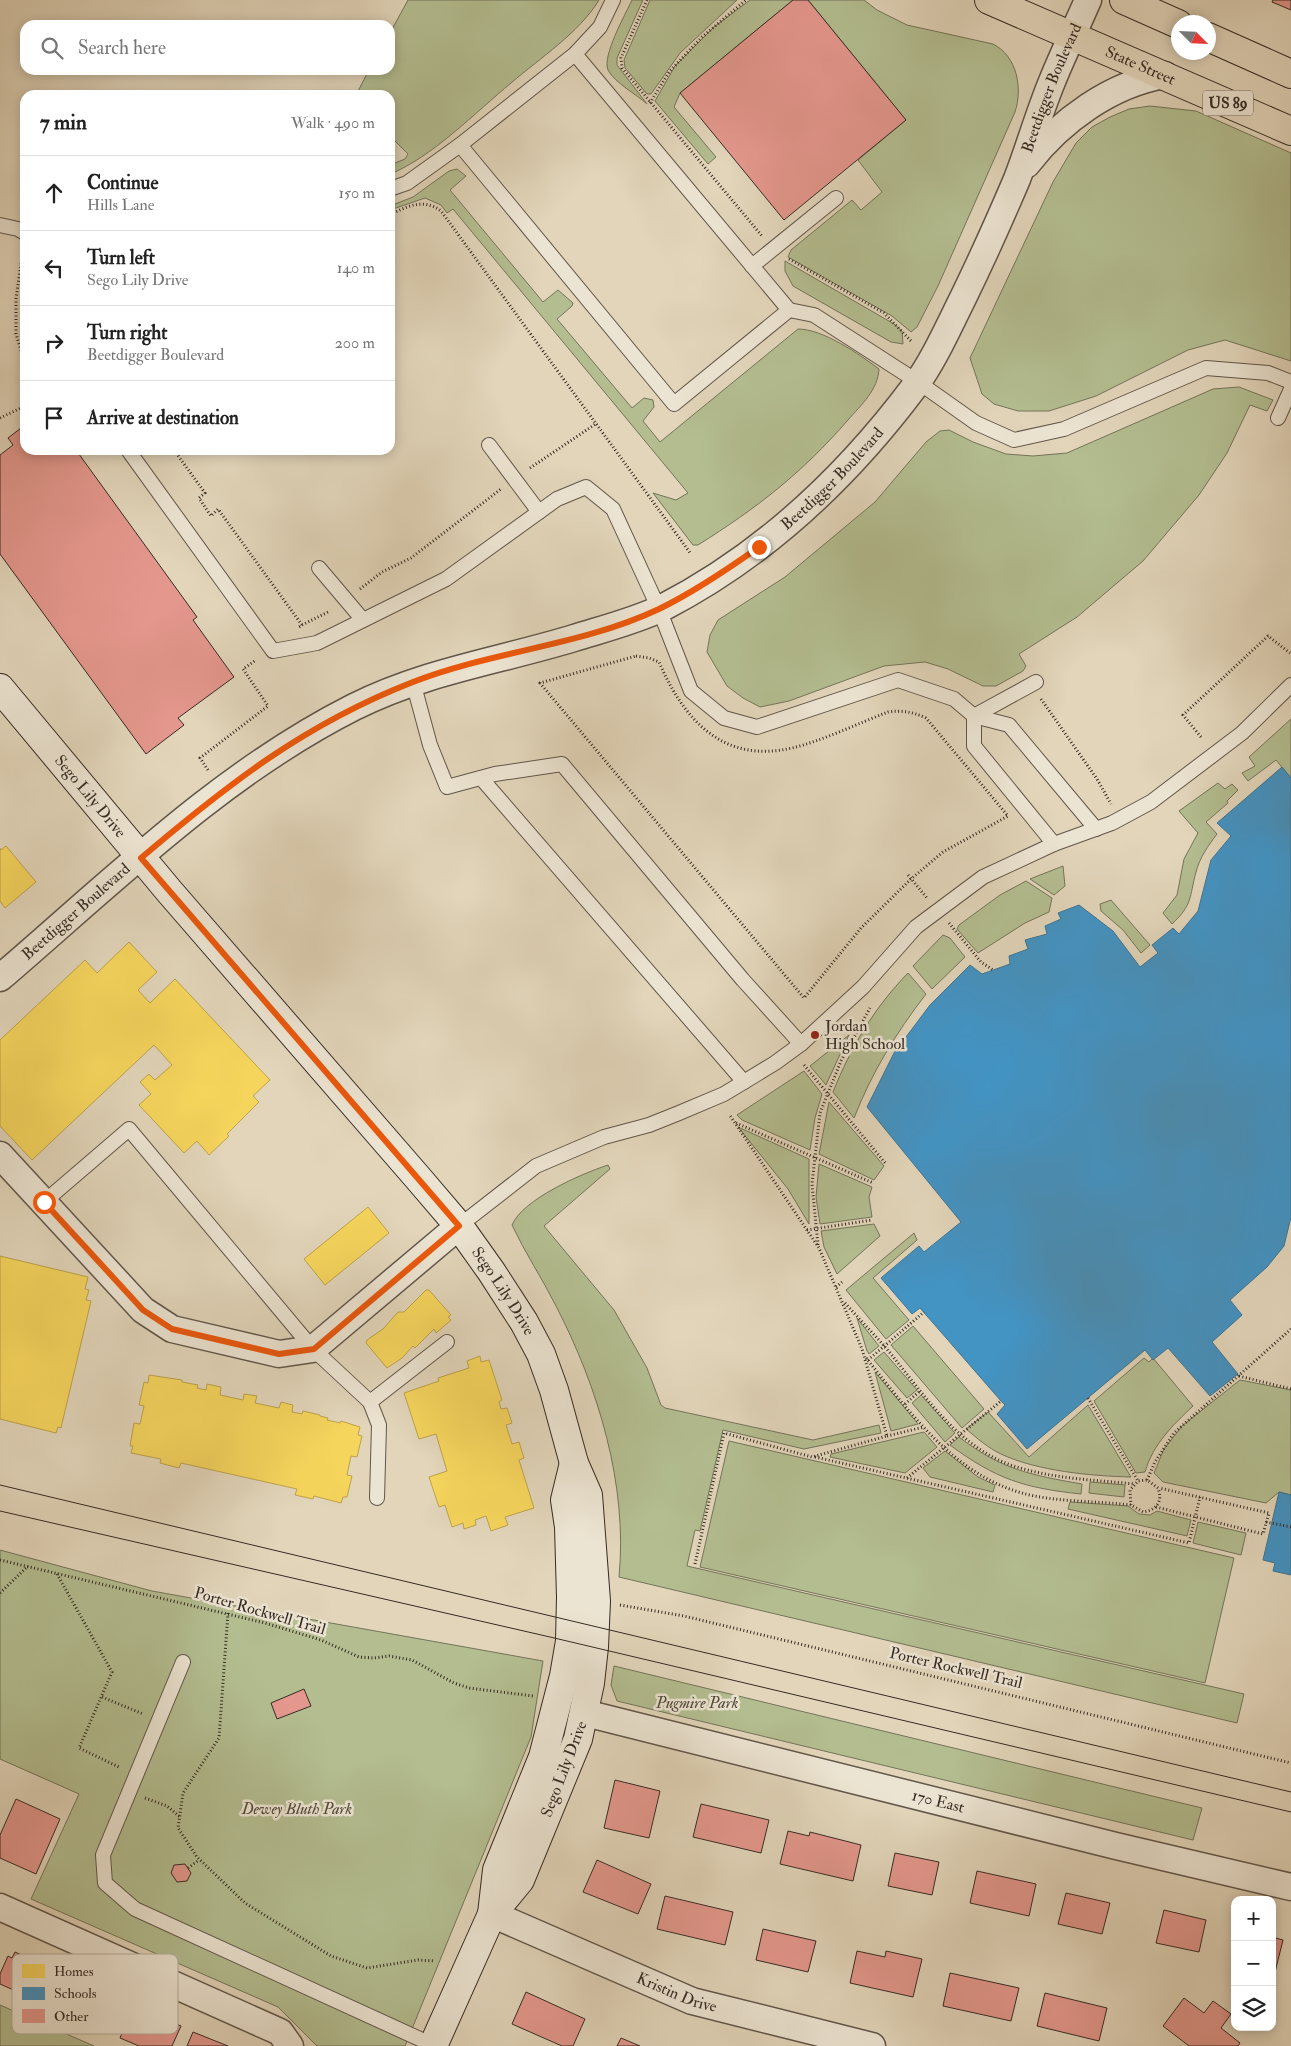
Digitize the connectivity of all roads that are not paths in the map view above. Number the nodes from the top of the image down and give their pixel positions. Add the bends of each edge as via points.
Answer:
1 (613, 0) edge
2 (989, 0) edge
3 (1088, 0) edge
4 (1124, 0) edge
5 (1171, 21) edge
6 (1072, 35) junction
7 (1216, 41) edge
8 (575, 54) junction
9 (1291, 74) edge
10 (1165, 75) junction
11 (1291, 131) edge
12 (460, 145) junction
13 (1017, 177) junction
14 (395, 187) edge
15 (836, 198) dead end
16 (0, 226) edge
17 (20, 230) edge
18 (752, 266) junction
19 (789, 310) junction
20 (918, 382) junction
21 (1291, 382) edge
22 (1291, 389) edge
23 (1278, 418) dead end
24 (489, 445) dead end
25 (132, 455) edge
26 (538, 512) junction
27 (320, 568) dead end
28 (659, 609) junction
29 (363, 620) junction
30 (413, 682) junction
31 (1033, 684) road end
32 (1291, 685) edge
33 (0, 688) edge
34 (974, 716) junction
35 (481, 778) junction
36 (1096, 829) junction
37 (1054, 844) junction
38 (141, 858) junction
39 (0, 978) edge
40 (801, 1044) junction
41 (744, 1082) junction
42 (0, 1155) edge
43 (44, 1202) junction
44 (459, 1226) junction
45 (447, 1342) dead end
46 (314, 1349) junction
47 (370, 1402) junction
48 (574, 1463) junction
49 (377, 1498) dead end
50 (183, 1662) dead end
51 (584, 1713) junction
52 (1291, 1887) edge
53 (0, 1907) edge
54 (492, 1914) junction
55 (105, 1954) edge
56 (178, 1986) edge
57 (290, 2046) edge
58 (433, 2046) edge
59 (872, 2046) edge

1 - 8 lane via 600,27
2 - 6 main road, State Street / US 89
3 - 6 street, Beetdigger Boulevard
4 - 5 main road
6 - 10 main road, State Street / US 89
6 - 13 street, Beetdigger Boulevard via 1034,126
7 - 9 main road
8 - 12 lane
8 - 18 lane
10 - 11 main road, State Street / US 89
10 - 13 street, Beetdigger Boulevard via 1133,82 1081,112 1044,144
12 - 14 lane via 407,183
12 - 19 lane via 674,404
13 - 20 street, Beetdigger Boulevard via 971,282
15 - 18 lane
16 - 17 lane
18 - 19 lane
19 - 20 lane via 814,315
20 - 21 lane via 976,424 1014,440 1064,428 1206,368 1268,373
20 - 28 street, Beetdigger Boulevard via 857,457 796,516 735,564
22 - 23 lane
24 - 26 lane
25 - 29 lane via 273,651 317,643
26 - 28 lane via 557,499 586,487 612,509
26 - 29 lane via 446,578
27 - 29 lane
28 - 30 street, Beetdigger Boulevard via 570,639 472,663
28 - 34 lane via 691,691 724,718 757,727 898,680 954,699
30 - 35 lane via 430,746 446,787
30 - 38 street, Beetdigger Boulevard via 357,705 297,738 227,787
31 - 34 lane
32 - 36 lane via 1242,734 1207,761 1151,802
33 - 38 main road, Sego Lily Drive
34 - 36 lane via 1009,725
34 - 37 lane via 974,746
35 - 40 lane via 562,764 743,980
35 - 41 lane
36 - 37 lane
37 - 40 lane via 983,877 916,927 862,987
38 - 39 street, Beetdigger Boulevard
38 - 44 main road, Sego Lily Drive
40 - 41 lane
41 - 44 lane via 680,1113 604,1138 536,1166
42 - 43 street
43 - 46 street via 143,1310 172,1329 279,1354
43 - 46 lane via 129,1130
44 - 46 street
44 - 48 main road, Sego Lily Drive via 524,1322 540,1354 554,1390
45 - 47 lane
46 - 47 lane
47 - 49 lane via 378,1425
48 - 51 main road, Sego Lily Drive via 588,1495 596,1601 594,1647
48 - 54 main road, Sego Lily Drive via 565,1500 571,1597 570,1641 564,1676 543,1757 497,1870
50 - 58 lane via 103,1855 105,1884 135,1909
51 - 52 street, 170 East
51 - 54 main road, Sego Lily Drive via 574,1747 520,1880
53 - 55 street
54 - 58 main road, Sego Lily Drive
54 - 59 street, Kristin Drive via 692,2002
56 - 57 street via 280,2032

